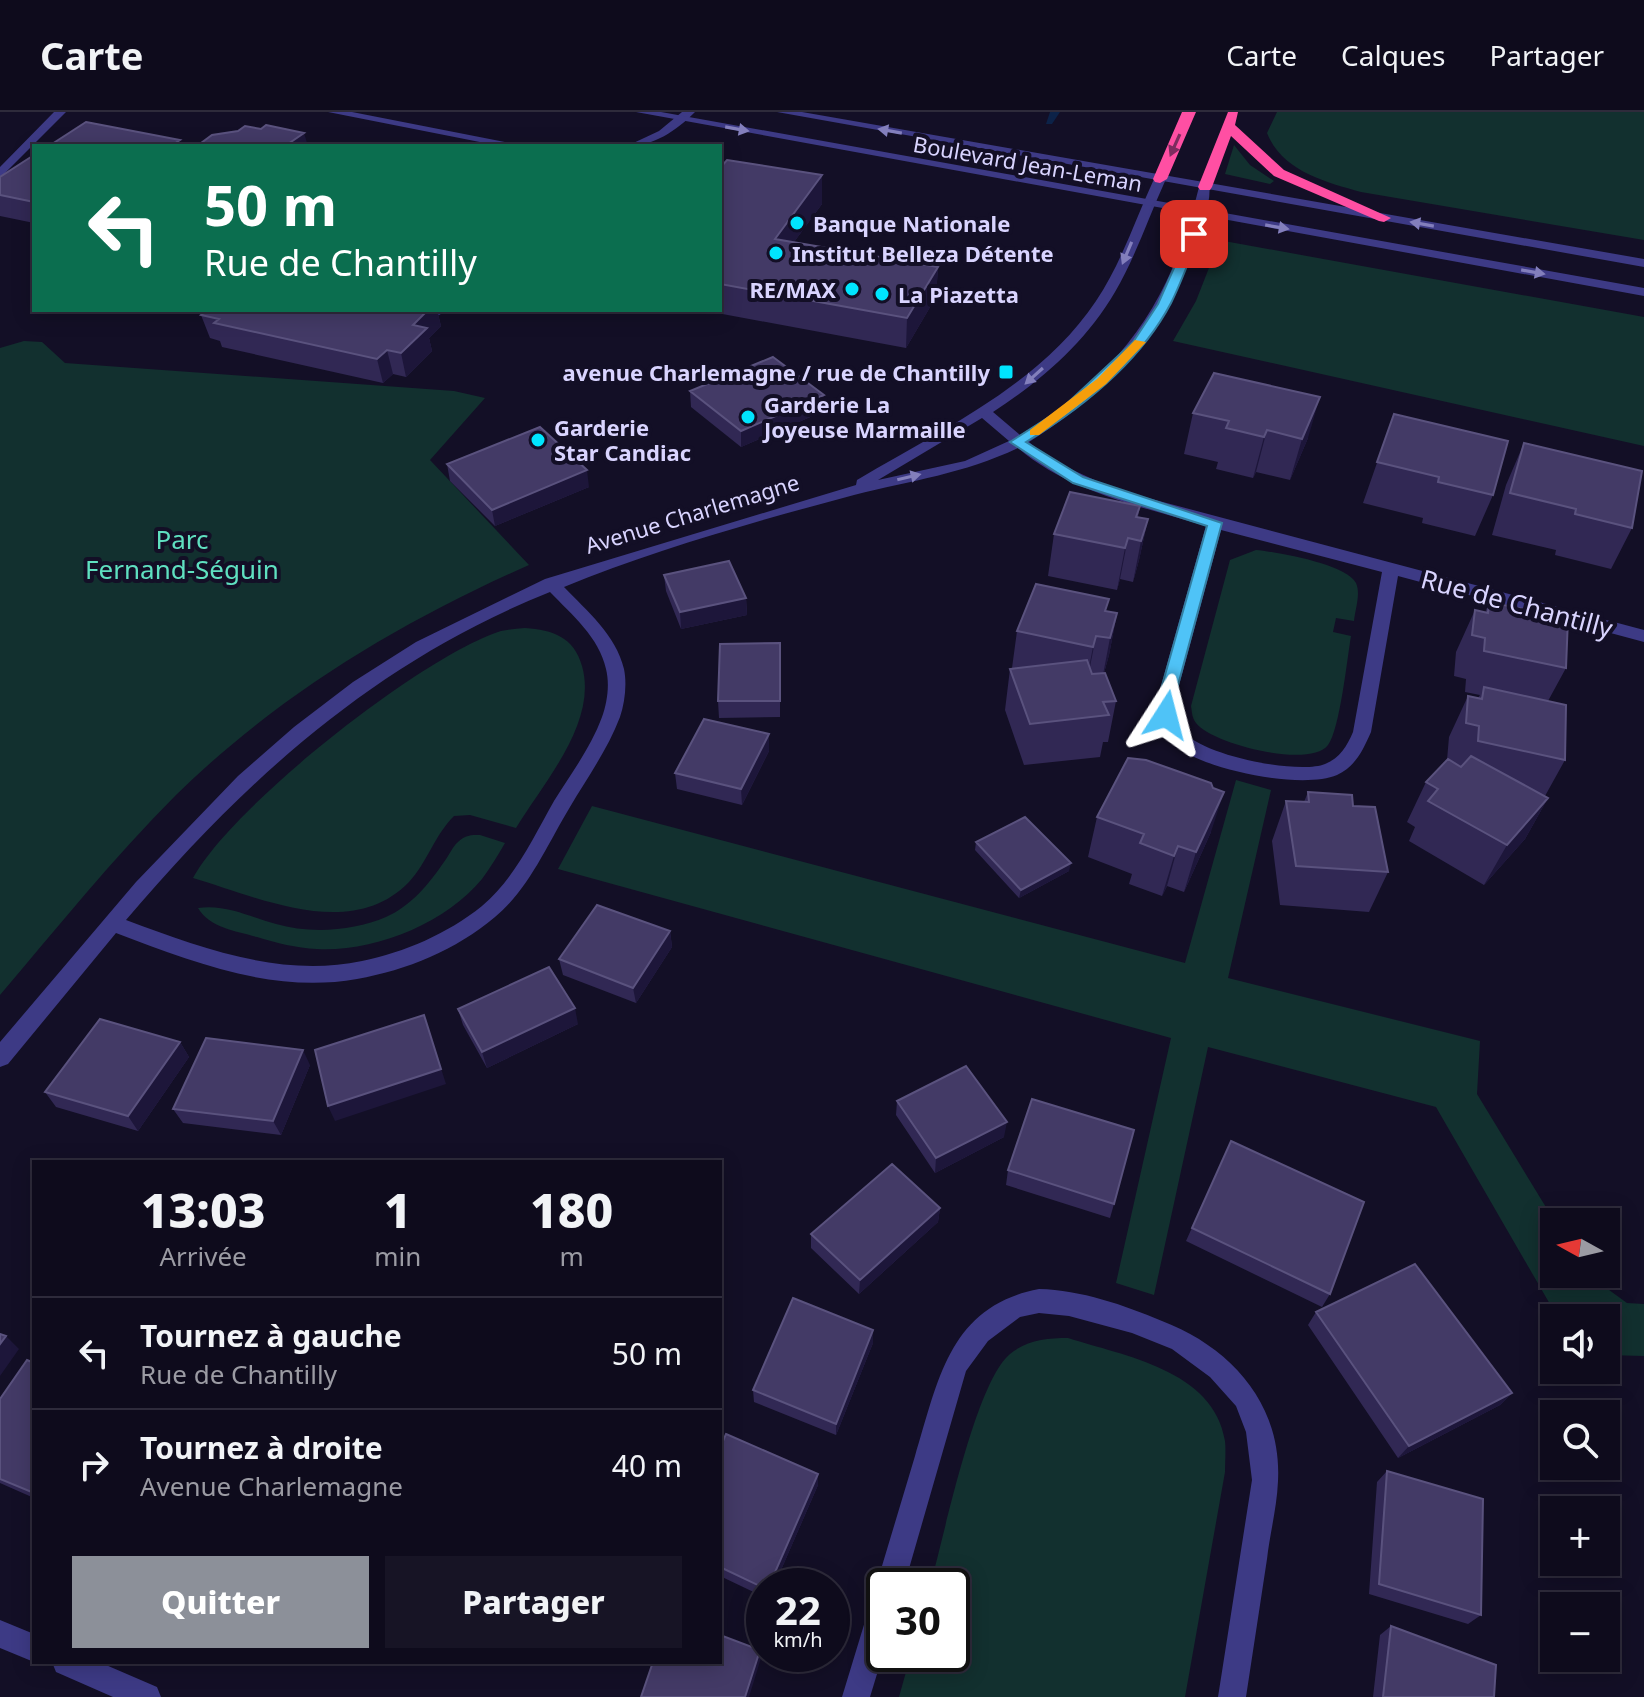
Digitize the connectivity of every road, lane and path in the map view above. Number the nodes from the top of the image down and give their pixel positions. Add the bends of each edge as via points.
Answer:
1 (60, 112) edge
2 (334, 112) edge
3 (642, 112) edge
4 (783, 112) edge
5 (1189, 112) edge
6 (685, 116) edge
7 (1231, 119) edge
8 (508, 144) edge
9 (638, 144) edge
10 (0, 174) edge
11 (1160, 179) junction
12 (1205, 187) junction
13 (1148, 205) junction
14 (1200, 214) junction
15 (1384, 218) junction
16 (1644, 263) edge
17 (1644, 292) edge
18 (985, 413) junction
19 (1017, 442) junction
20 (849, 491) junction
21 (1215, 523) junction
22 (1391, 569) junction
23 (551, 583) junction
24 (1644, 636) edge
25 (112, 923) junction
26 (0, 1058) edge
27 (895, 1568) edge
28 (0, 1634) edge
29 (32, 1647) edge
30 (71, 1664) edge
31 (866, 1664) edge
32 (147, 1697) edge
33 (856, 1697) edge
34 (1232, 1697) edge

1 - 10 street
2 - 8 street
3 - 6 street, Boulevard Jean-Leman
11 -> 4 street, Boulevard Jean-Leman
5 -> 11 highway
6 - 9 street
6 -> 13 street, Boulevard Jean-Leman
7 - 12 highway
7 - 15 highway via 1279,173
11 - 12 street, Boulevard Jean-Leman
11 - 13 street, Avenue Charlemagne
12 - 14 street, Avenue Charlemagne
12 - 15 street, Boulevard Jean-Leman
13 - 14 street, Boulevard Jean-Leman
13 -> 18 street, Avenue Charlemagne via 1118,275 1078,334
14 -> 17 street, Boulevard Jean-Leman
14 - 19 street, Avenue Charlemagne via 1172,288 1138,345 1064,413
16 -> 15 street, Boulevard Jean-Leman
18 - 19 street, Rue de Chantilly
18 - 20 street, Avenue Charlemagne
20 -> 19 street, Avenue Charlemagne via 970,464
19 - 21 street, Rue de Chantilly via 1078,480
20 - 23 street, Avenue Charlemagne
21 - 22 street, Rue de Chantilly
21 - 22 street, Rue de Chantilly via 1166,700 1166,715 1178,737 1214,757 1307,775 1337,767 1353,753 1362,732
22 - 24 street, Rue de Chantilly
23 - 25 street, Avenue Charlemagne via 420,647 326,710 239,783
23 - 25 street via 610,652 616,695 600,741 513,885 491,910 422,952 339,974 265,971
25 - 26 street, Avenue Charlemagne
27 - 34 street via 955,1366 988,1323 1014,1307 1040,1300 1070,1304 1179,1340 1237,1386 1254,1412 1263,1453 1265,1480
28 - 29 street
30 - 32 street
31 - 33 street

